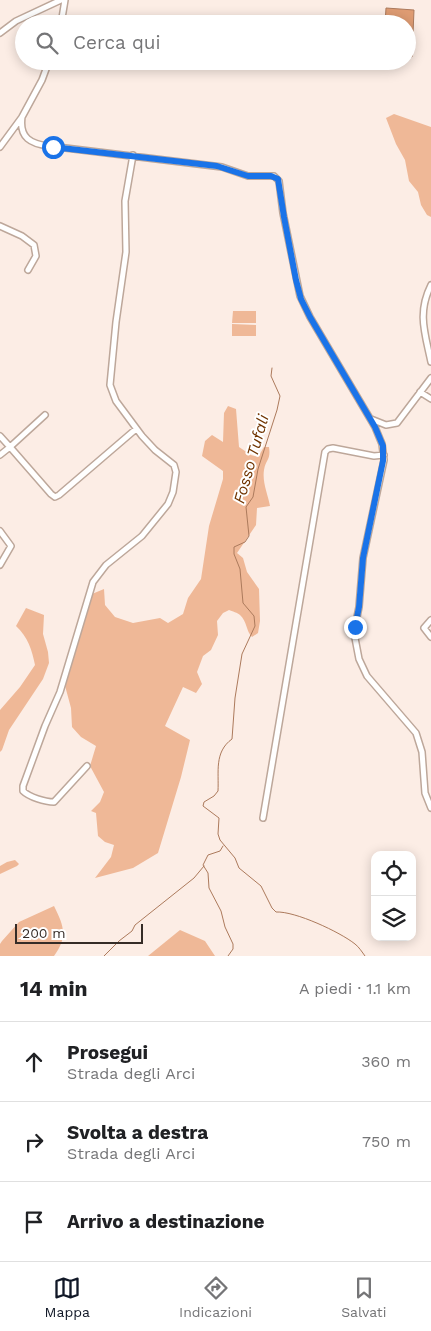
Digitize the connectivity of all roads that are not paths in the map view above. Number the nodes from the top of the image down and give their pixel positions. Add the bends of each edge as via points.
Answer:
1 (63, 0) edge
2 (29, 15) edge
3 (62, 15) edge
4 (15, 22) edge
5 (0, 34) edge
6 (45, 70) edge
7 (22, 117) junction
8 (0, 147) edge
9 (133, 155) junction
10 (0, 226) edge
11 (28, 270) dead end
12 (431, 285) edge
13 (431, 362) edge
14 (431, 378) edge
15 (420, 392) junction
16 (431, 399) edge
17 (45, 415) dead end
18 (371, 419) junction
19 (136, 429) junction
20 (0, 436) edge
21 (10, 447) junction
22 (0, 455) edge
23 (384, 455) junction
24 (0, 531) edge
25 (0, 565) edge
26 (431, 620) edge
27 (431, 637) edge
28 (87, 766) dead end
29 (431, 808) edge
30 (263, 818) dead end

1 - 2 street
1 - 3 street
4 - 5 street
6 - 7 street
7 - 8 street
7 - 9 street via 23,132 34,143
9 - 18 street via 224,167 248,176 278,178 301,299
9 - 19 street via 125,201 126,252 110,382 114,397
10 - 11 street via 34,245 36,256
12 - 13 street via 422,317
14 - 15 street
15 - 16 street
15 - 18 street via 395,424 384,425
17 - 21 street
18 - 23 street
19 - 21 street via 56,496
19 - 28 street via 152,448 175,466 172,500 142,536 108,563 95,578 60,692 23,790 26,794 54,802
20 - 21 street
21 - 22 street
23 - 29 street via 363,558 355,638 358,657 366,675 416,733 422,752 425,793
23 - 30 street via 333,448 325,452
24 - 25 street via 11,546
26 - 27 street via 424,628

